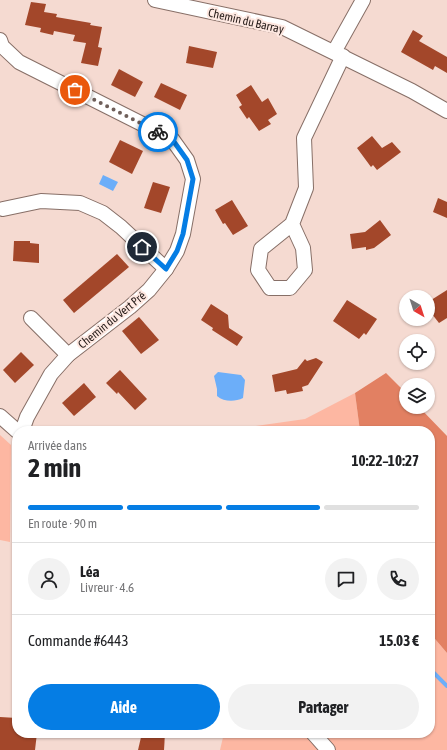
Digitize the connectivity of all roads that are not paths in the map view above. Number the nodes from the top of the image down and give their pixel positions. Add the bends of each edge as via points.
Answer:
1 (363, 0) edge
2 (164, 1) edge
3 (0, 40) edge
4 (338, 54) junction
5 (447, 111) edge
6 (3, 209) dead end
7 (292, 224) dead end
8 (166, 269) junction
9 (31, 318) dead end
10 (68, 355) junction
11 (0, 416) edge
12 (24, 426) edge
13 (12, 427) edge
14 (317, 738) edge
15 (328, 750) edge

1 - 4 street
2 - 4 street, Chemin du Barray via 282,27
3 - 8 street, Chemin du Vert Pré via 2,46 19,62 172,139 187,160 193,179 183,234 177,251
4 - 5 street, Chemin du Barray
4 - 7 street via 304,138 306,188
6 - 8 street via 41,201 80,203 103,213
8 - 10 street, Chemin du Vert Pré via 149,290 130,307
9 - 10 street, Chemin du Vert Pré
10 - 12 street, Chemin du Vert Pré via 51,374
11 - 13 street
14 - 15 street

